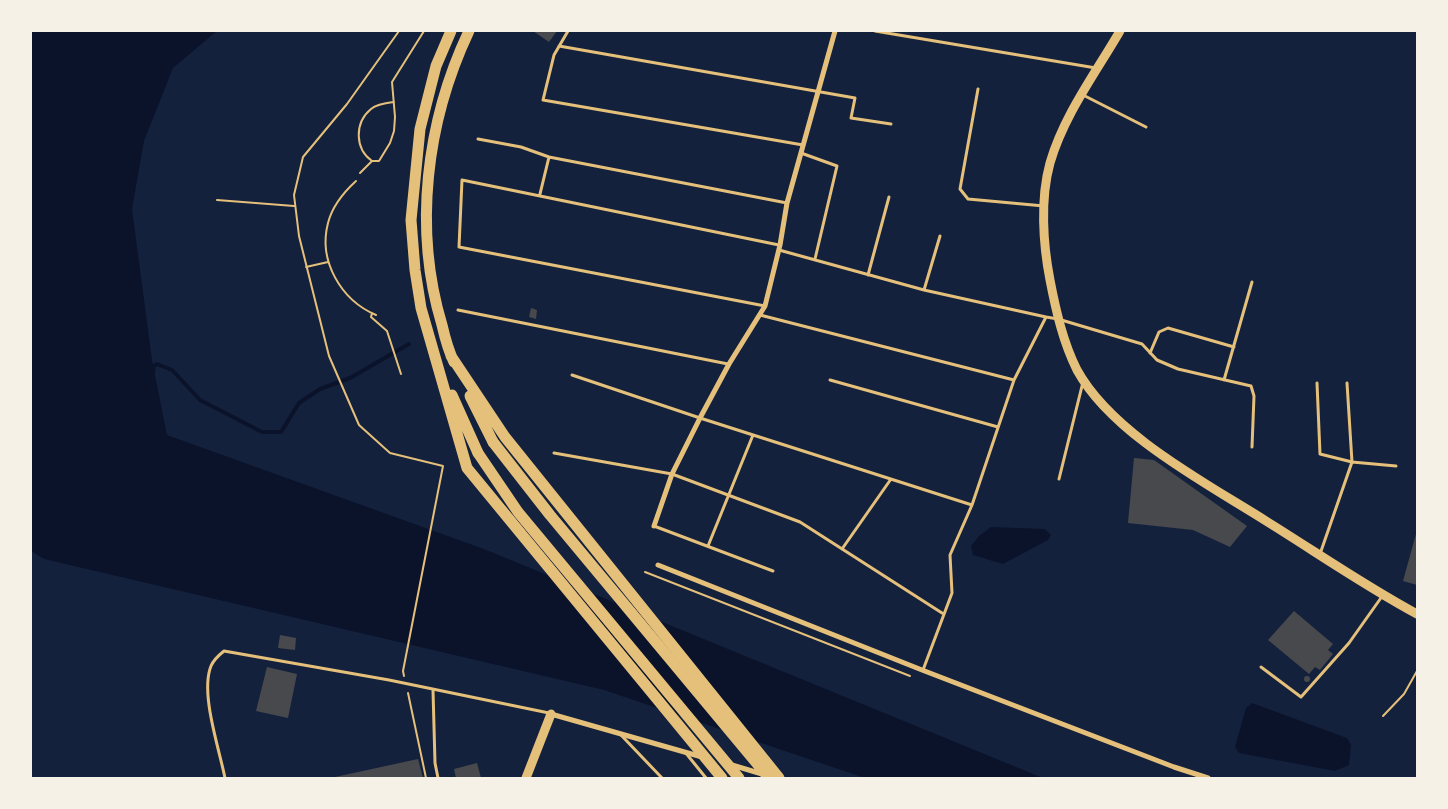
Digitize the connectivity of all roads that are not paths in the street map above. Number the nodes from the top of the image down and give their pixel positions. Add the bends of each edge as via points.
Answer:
1 (451, 31) edge
2 (469, 31) edge
3 (568, 31) edge
4 (835, 31) edge
5 (875, 31) edge
6 (1120, 31) edge
7 (558, 46) junction
8 (1098, 68) junction
9 (978, 89) dead end
10 (817, 92) junction
11 (1082, 94) junction
12 (890, 124) dead end
13 (1146, 126) dead end
14 (478, 139) dead end
15 (803, 145) junction
16 (800, 153) junction
17 (549, 157) junction
18 (540, 194) junction
19 (889, 197) dead end
20 (787, 203) junction
21 (1044, 206) junction
22 (940, 236) dead end
23 (779, 248) junction
24 (815, 259) junction
25 (868, 275) junction
26 (1252, 282) dead end
27 (924, 290) junction
28 (765, 306) junction
29 (458, 310) dead end
30 (760, 315) junction
31 (1046, 317) junction
32 (1058, 319) junction
33 (1234, 347) junction
34 (1150, 353) junction
35 (451, 356) junction
36 (434, 358) junction
37 (729, 364) junction
38 (572, 375) dead end
39 (1084, 379) junction
40 (830, 380) dead end
41 (1014, 380) junction
42 (1224, 380) junction
43 (1317, 383) dead end
44 (1347, 383) dead end
45 (700, 418) junction
46 (998, 427) junction
47 (753, 435) junction
48 (1252, 447) dead end
49 (554, 453) dead end
50 (1352, 462) junction
51 (1396, 466) dead end
52 (672, 474) junction
53 (891, 479) junction
54 (1059, 479) dead end
55 (729, 495) junction
56 (972, 505) junction
57 (654, 526) joint
58 (708, 546) junction
59 (842, 549) junction
60 (1320, 555) junction
61 (658, 565) dead end
62 (773, 570) dead end
63 (1383, 594) junction
64 (942, 614) junction
65 (1417, 614) edge
66 (1260, 667) dead end
67 (922, 670) junction
68 (432, 690) junction
69 (551, 714) junction
70 (619, 733) junction
71 (685, 752) junction
72 (225, 778) edge
73 (438, 778) edge
74 (526, 778) edge
75 (662, 778) edge
76 (706, 778) edge
77 (722, 778) edge
78 (739, 778) edge
79 (769, 778) edge
80 (775, 778) edge
81 (779, 778) edge
82 (1208, 778) edge

1 - 36 main road via 436,66 420,130 411,220 421,308
2 - 35 main road via 437,123 425,221 433,295
3 - 7 lane
4 - 10 street
5 - 8 lane
6 - 8 street
7 - 10 lane
7 - 15 lane via 543,100
8 - 11 street
9 - 21 lane via 960,189 968,200
10 - 12 lane via 855,98 851,118
10 - 15 street
11 - 13 lane
11 - 21 street via 1069,116 1050,164
14 - 17 lane via 521,147
15 - 16 street
16 - 20 street
16 - 24 lane via 837,166
17 - 18 lane
17 - 20 lane
18 - 23 lane
18 - 28 lane via 462,180 459,246
19 - 25 lane
20 - 23 street
21 - 32 street via 1045,256
22 - 27 lane
23 - 24 lane
23 - 28 street
24 - 25 lane
25 - 27 lane
26 - 33 lane
27 - 31 lane
28 - 30 street
29 - 37 lane
30 - 37 street
30 - 41 lane
31 - 32 lane
31 - 41 lane
32 - 34 lane via 1142,344
32 - 39 street
33 - 34 lane via 1168,328 1159,332
33 - 42 lane
34 - 42 lane via 1157,360 1178,368
35 - 79 main road via 493,442
35 - 81 main road via 505,437
36 - 77 main road via 468,468
36 - 78 main road via 478,453 518,512
37 - 45 street
38 - 45 lane
39 - 54 lane
39 - 60 street via 1109,412 1137,437
40 - 46 lane
41 - 46 lane
42 - 48 lane via 1251,386 1254,396
43 - 50 lane via 1320,454
44 - 50 lane
45 - 47 lane
45 - 52 street
46 - 56 lane
47 - 53 lane
47 - 55 lane
49 - 52 lane
50 - 51 lane
50 - 60 lane
52 - 55 lane
52 - 57 street
53 - 56 lane
53 - 59 lane
55 - 58 lane
55 - 59 lane via 800,522
56 - 64 lane via 950,555 952,593
57 - 58 lane
58 - 62 lane
59 - 64 lane
60 - 63 street
61 - 67 street
63 - 65 street
63 - 66 lane via 1349,643 1301,697
64 - 67 lane
67 - 82 street
68 - 69 lane
68 - 72 lane via 224,651 212,665 208,699
68 - 73 lane
69 - 70 street
69 - 74 street
70 - 71 street
70 - 75 lane
71 - 76 lane
71 - 80 street

